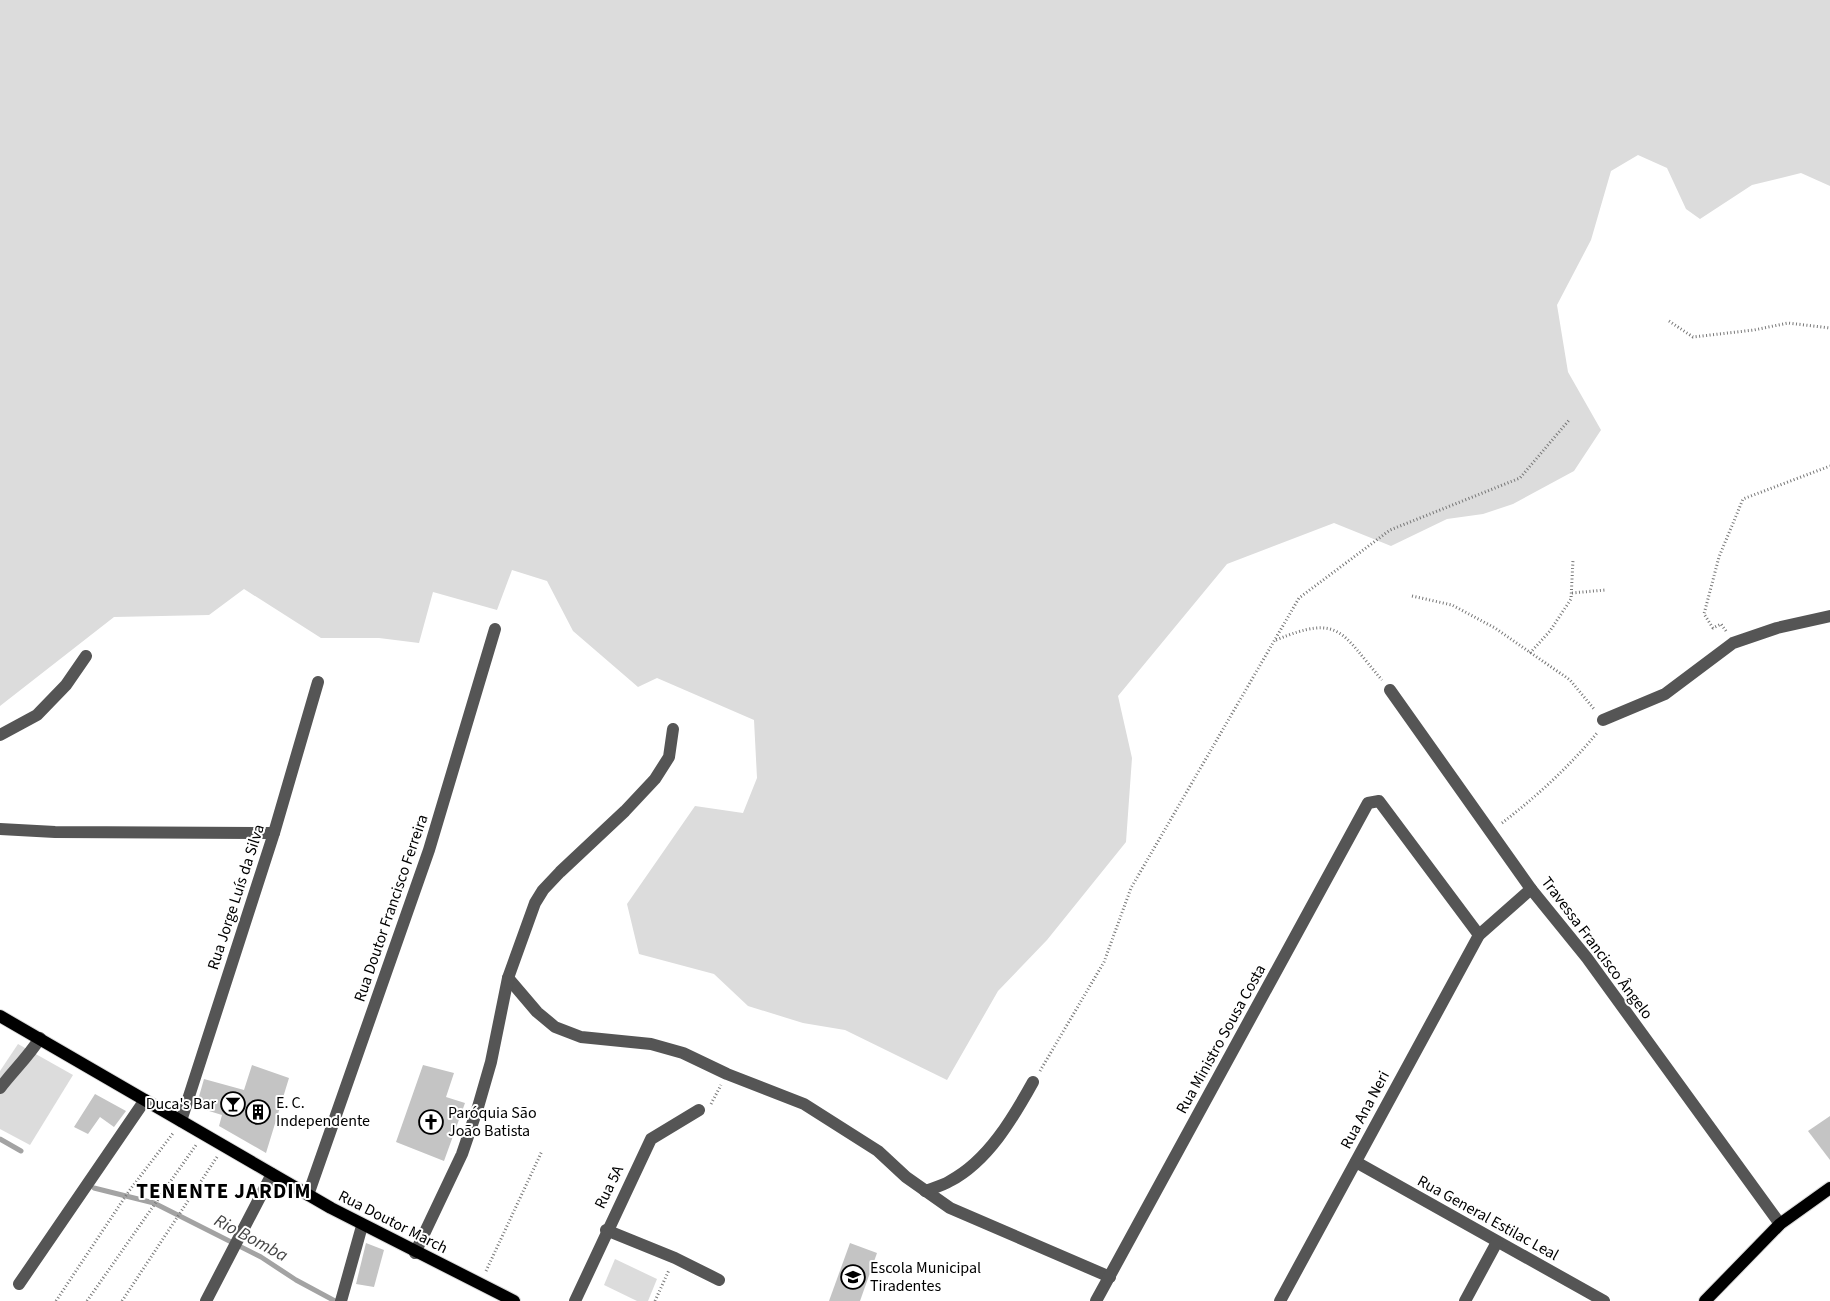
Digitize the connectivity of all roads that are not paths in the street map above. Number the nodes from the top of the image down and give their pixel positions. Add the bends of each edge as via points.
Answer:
1 (1830, 616) edge
2 (494, 629) dead end
3 (86, 656) dead end
4 (318, 682) dead end
5 (1390, 690) road end
6 (1604, 720) road end
7 (673, 729) dead end
8 (0, 735) edge
9 (0, 829) edge
10 (274, 833) junction
11 (1531, 889) junction
12 (1479, 935) junction
13 (508, 978) junction
14 (0, 1016) edge
15 (40, 1038) junction
16 (1033, 1082) road end
17 (0, 1088) edge
18 (145, 1100) junction
19 (700, 1110) road end
20 (182, 1121) junction
21 (1356, 1162) junction
22 (272, 1174) junction
23 (1830, 1188) edge
24 (925, 1192) junction
25 (308, 1195) junction
26 (1780, 1224) junction
27 (362, 1226) junction
28 (606, 1230) junction
29 (1497, 1242) junction
30 (415, 1252) junction
31 (1110, 1277) junction
32 (720, 1280) dead end
33 (19, 1284) dead end
34 (342, 1297) edge
35 (206, 1301) edge
36 (514, 1301) edge
37 (575, 1301) edge
38 (1096, 1301) edge
39 (1280, 1301) edge
40 (1465, 1301) edge
41 (1604, 1301) edge
42 (1705, 1301) edge

1 - 6 street via 1777,628 1733,643 1665,694
2 - 25 street, Rua Doutor Francisco Ferreira via 429,850
3 - 8 street via 66,685 37,715
4 - 10 street, Rua Jorge Luís da Silva
5 - 11 street, Travessa Francisco Ângelo
7 - 13 street via 669,757 655,780 543,890 535,903
9 - 10 street
10 - 20 street, Rua Jorge Luís da Silva
11 - 12 street, Rua Ana Neri
11 - 26 street, Travessa Francisco Ângelo via 1587,958
12 - 21 street, Rua Ana Neri
12 - 31 street, Rua Ministro Sousa Costa via 1379,801 1368,803
13 - 24 street via 537,1012 555,1027 581,1037 651,1044 684,1054 804,1104 878,1151
13 - 30 street via 478,1108 462,1154
14 - 15 main road, Rua Doutor March
15 - 17 street
15 - 18 main road, Rua Doutor March
16 - 24 street via 983,1155 950,1182
18 - 20 main road, Rua Doutor March
18 - 33 street
19 - 28 street, Rua 5A via 651,1139
20 - 22 main road, Rua Doutor March
21 - 29 street, Rua General Estilac Leal
21 - 39 street, Rua Ana Neri
22 - 25 main road, Rua Doutor March
22 - 35 street
23 - 26 main road
24 - 31 street via 950,1208
25 - 27 main road, Rua Doutor March
26 - 42 main road
27 - 30 main road, Rua Doutor March
27 - 34 street
28 - 32 street
28 - 37 street, Rua 5A
29 - 40 street
29 - 41 street, Rua General Estilac Leal
30 - 36 main road, Rua Doutor March
31 - 38 street, Rua Ministro Sousa Costa

